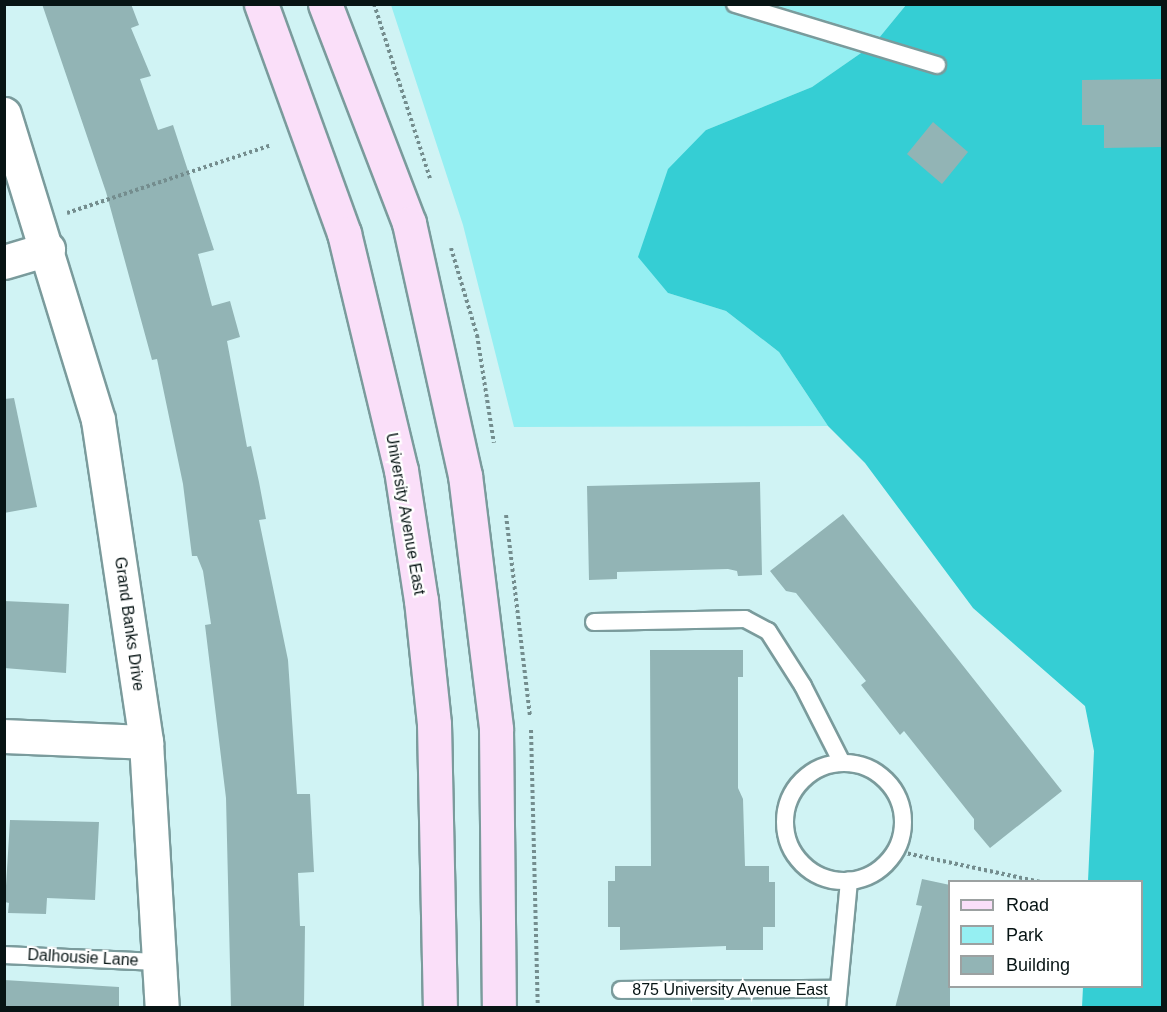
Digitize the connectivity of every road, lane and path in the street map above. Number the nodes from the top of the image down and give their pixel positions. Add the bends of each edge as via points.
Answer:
1 (261, 4) edge
2 (325, 4) edge
3 (735, 4) edge
4 (937, 65) dead end
5 (4, 114) edge
6 (271, 145) dead end
7 (44, 235) junction
8 (4, 262) edge
9 (594, 622) dead end
10 (4, 736) edge
11 (146, 742) junction
12 (842, 763) junction
13 (896, 851) junction
14 (1032, 880) edge
15 (849, 881) junction
16 (4, 955) edge
17 (161, 962) junction
18 (838, 989) junction
19 (621, 990) dead end
20 (162, 1008) edge
21 (440, 1008) edge
22 (499, 1008) edge
23 (837, 1008) edge

1 - 21 main road, University Avenue East via 344,233 401,470 434,724
2 - 22 main road via 409,223 465,475 496,729
3 - 4 lane
5 - 7 street, Grand Banks Drive
6 - 7 path
7 - 8 street
7 - 11 street, Grand Banks Drive via 98,420
9 - 12 lane via 745,619 768,631 798,677
10 - 11 street
11 - 17 street, Grand Banks Drive
12 - 13 lane via 877,772 890,785 903,817
12 - 15 lane via 807,776 794,789 784,826 789,844 805,867 830,880
13 - 14 path
13 - 15 lane via 884,867
15 - 18 lane, 875 University Avenue East
16 - 17 lane, Dalhousie Lane
17 - 20 street, Grand Banks Drive
18 - 19 lane, 875 University Avenue East
18 - 23 lane, 875 University Avenue East

